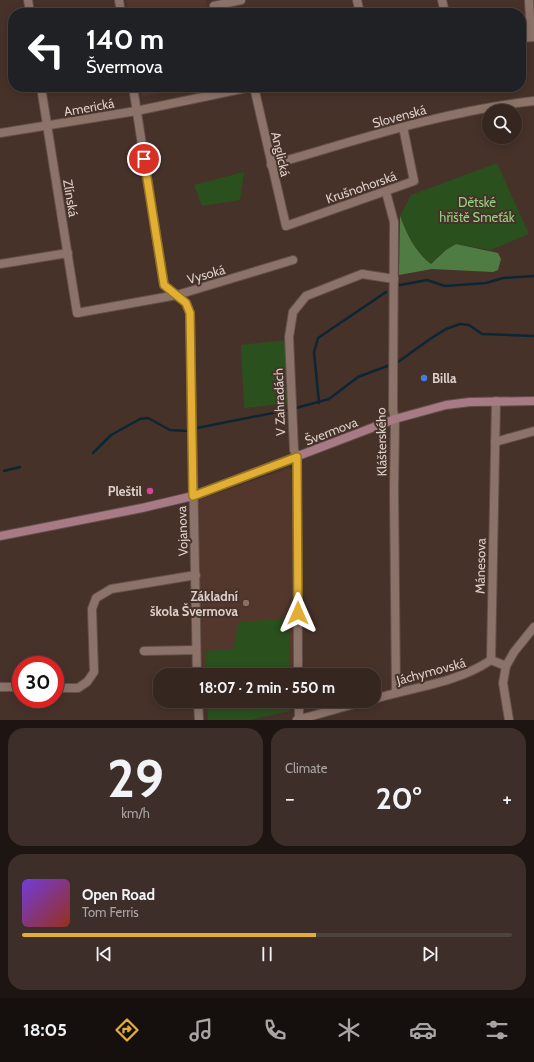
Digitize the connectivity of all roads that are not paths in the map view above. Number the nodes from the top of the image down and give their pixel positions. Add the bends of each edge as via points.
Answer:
1 (240, 0) edge
2 (529, 0) edge
3 (214, 6) dead end
4 (532, 37) edge
5 (42, 92) edge
6 (134, 92) edge
7 (229, 92) edge
8 (254, 92) edge
9 (534, 101) edge
10 (136, 111) junction
11 (47, 126) junction
12 (403, 127) junction
13 (0, 133) edge
14 (272, 165) junction
15 (386, 192) junction
16 (286, 226) joint
17 (68, 253) junction
18 (293, 260) dead end
19 (0, 264) edge
20 (394, 279) junction
21 (178, 295) junction
22 (77, 313) joint
23 (496, 401) junction
24 (534, 401) edge
25 (395, 419) junction
26 (534, 431) edge
27 (495, 442) junction
28 (297, 457) junction
29 (193, 496) junction
30 (0, 536) edge
31 (196, 575) junction
32 (534, 627) edge
33 (196, 650) junction
34 (144, 651) dead end
35 (491, 660) junction
36 (506, 666) junction
37 (197, 668) edge
38 (298, 668) edge
39 (0, 687) edge
40 (12, 687) edge
41 (64, 688) edge
42 (396, 692) junction
43 (381, 696) edge
44 (198, 708) edge
45 (299, 708) edge
46 (340, 708) edge
47 (199, 720) edge
48 (298, 720) edge
49 (508, 720) edge

1 - 3 street
2 - 4 street
5 - 11 street, Zlínská
6 - 10 street, Vojanova
7 - 10 street, Americká
8 - 14 street, Anglická
9 - 12 street, Slovenská via 497,105
10 - 11 street, Americká
10 - 21 street, Vojanova via 164,285
11 - 13 street, Americká
11 - 17 street, Zlínská
12 - 14 street, Slovenská
12 - 15 street, Krušnohorská via 414,181
14 - 16 street, Anglická
15 - 16 street, Krušnohorská
15 - 20 street, Klášterského via 394,222
17 - 19 street
17 - 22 street, Zlínská
18 - 21 street, Vysoká
20 - 25 street, Klášterského
20 - 28 street, V Zahradách via 362,274 306,296 293,312 289,337 294,450
21 - 22 street, Vysoká
21 - 29 street, Vojanova via 186,303 190,320
23 - 24 street, Švermova
23 - 25 street, Švermova via 446,405
23 - 27 street, Mánesova
25 - 28 street, Švermova
25 - 42 street, Klášterského
26 - 27 street
27 - 35 street, Mánesova
28 - 29 street, Švermova
28 - 38 street, V Zahradách
29 - 30 street, Švermova
29 - 31 street, Vojanova
31 - 33 street, Vojanova
31 - 41 street via 111,589 96,598 92,609 94,672 87,682 78,688
32 - 36 street
33 - 34 street
33 - 37 street, Vojanova
35 - 36 street
35 - 42 street, Jáchymovská via 475,671 455,679
36 - 49 street via 503,683
39 - 40 street
42 - 43 street, Jáchymovská
44 - 47 street
45 - 48 street
46 - 48 street

